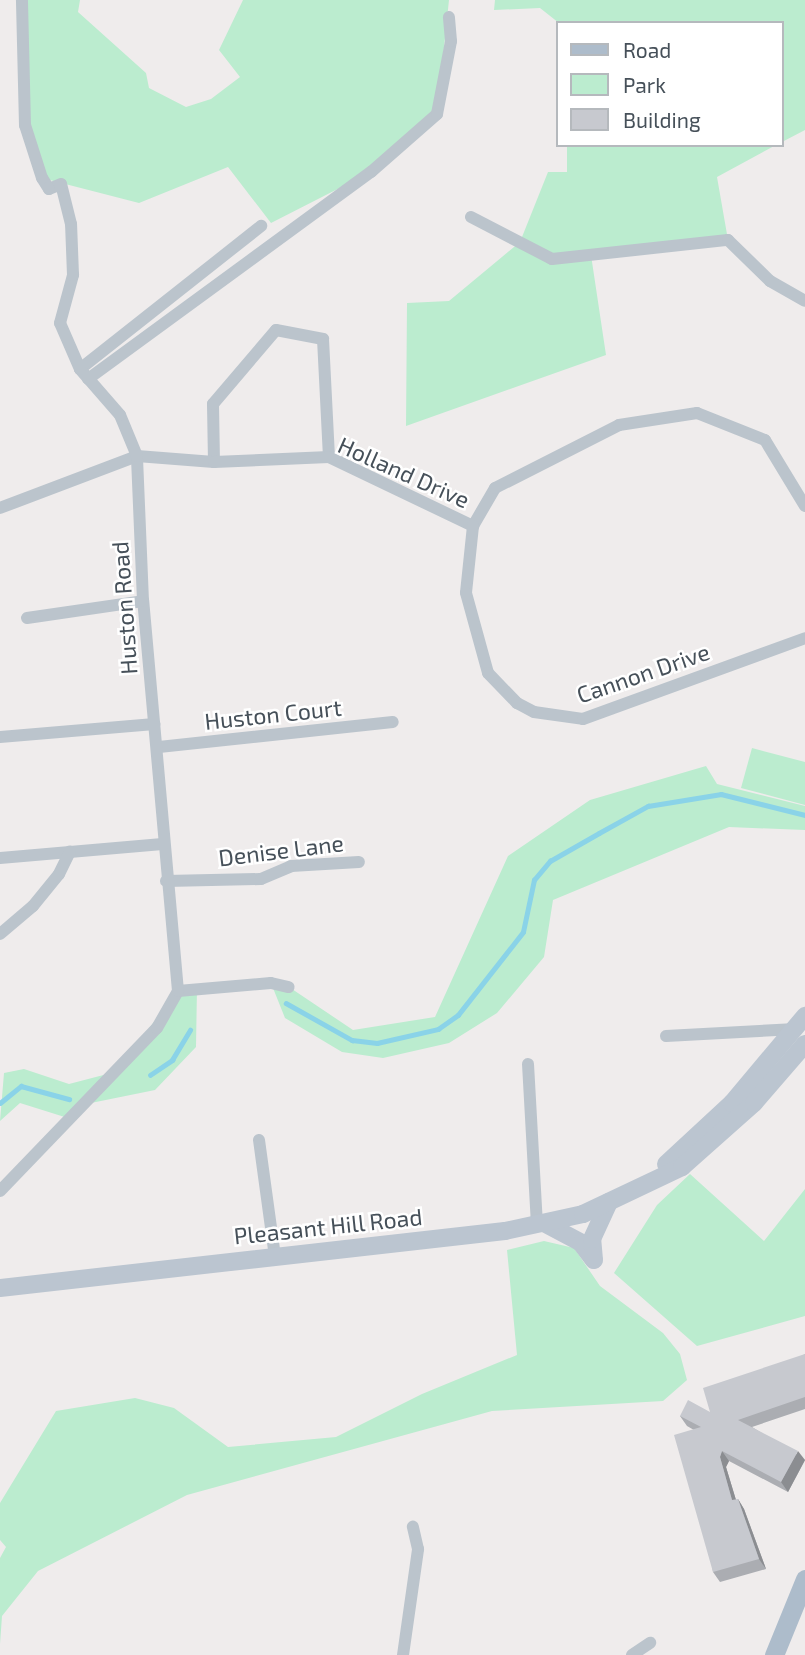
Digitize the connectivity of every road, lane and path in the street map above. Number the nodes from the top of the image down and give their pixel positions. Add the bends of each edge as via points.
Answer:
1 (22, 0) edge
2 (449, 17) dead end
3 (471, 217) dead end
4 (261, 226) dead end
5 (805, 300) edge
6 (84, 374) junction
7 (137, 456) junction
8 (329, 457) junction
9 (214, 462) junction
10 (805, 506) edge
11 (0, 508) edge
12 (472, 526) junction
13 (143, 601) junction
14 (27, 618) dead end
15 (805, 638) edge
16 (393, 722) dead end
17 (154, 724) junction
18 (0, 737) edge
19 (159, 747) junction
20 (163, 844) junction
21 (70, 851) junction
22 (0, 858) edge
23 (359, 862) dead end
24 (166, 881) junction
25 (0, 934) edge
26 (289, 987) dead end
27 (178, 991) junction
28 (802, 1030) edge
29 (666, 1036) dead end
30 (528, 1064) dead end
31 (259, 1140) dead end
32 (0, 1191) edge
33 (609, 1202) junction
34 (541, 1225) junction
35 (275, 1257) junction
36 (0, 1288) edge
37 (412, 1527) dead end
38 (805, 1579) edge
39 (650, 1643) dead end
40 (403, 1655) edge
41 (632, 1655) edge
42 (774, 1655) edge

1 - 6 street, Huston Road via 25,125 42,178 49,189 61,184 71,224 73,275 60,323
2 - 6 street via 451,41 437,114 371,172
3 - 5 street via 552,259 728,240 770,281
4 - 6 street
6 - 7 street, Huston Road via 120,415
7 - 9 street, Holland Drive
7 - 11 street, Holland Drive
7 - 13 street, Huston Road
8 - 9 street, Holland Drive
8 - 9 street via 323,339 276,330 213,404
8 - 12 street, Holland Drive
10 - 12 street, Holland Drive via 765,440 697,413 663,416 606,431 495,488
12 - 15 street, Cannon Drive via 466,593 488,673 517,703 534,712 583,719
13 - 14 street
13 - 17 street, Huston Road
16 - 19 street, Huston Court
17 - 18 street
17 - 19 street, Huston Road
19 - 20 street, Huston Road
20 - 21 street
20 - 24 street, Huston Road
21 - 22 street
21 - 25 street via 42,895
23 - 24 street, Denise Lane via 291,866 261,879
24 - 27 street, Huston Road
26 - 27 street via 271,983
27 - 32 street via 157,1028
28 - 29 street
28 - 33 main road, Pleasant Hill Road via 652,1177
30 - 34 street
31 - 35 street
33 - 34 main road, Pleasant Hill Road
33 - 34 main road via 592,1239 594,1260 580,1243
34 - 35 main road, Pleasant Hill Road
35 - 36 main road, Pleasant Hill Road
37 - 40 street via 418,1549
38 - 42 main road
39 - 41 street

